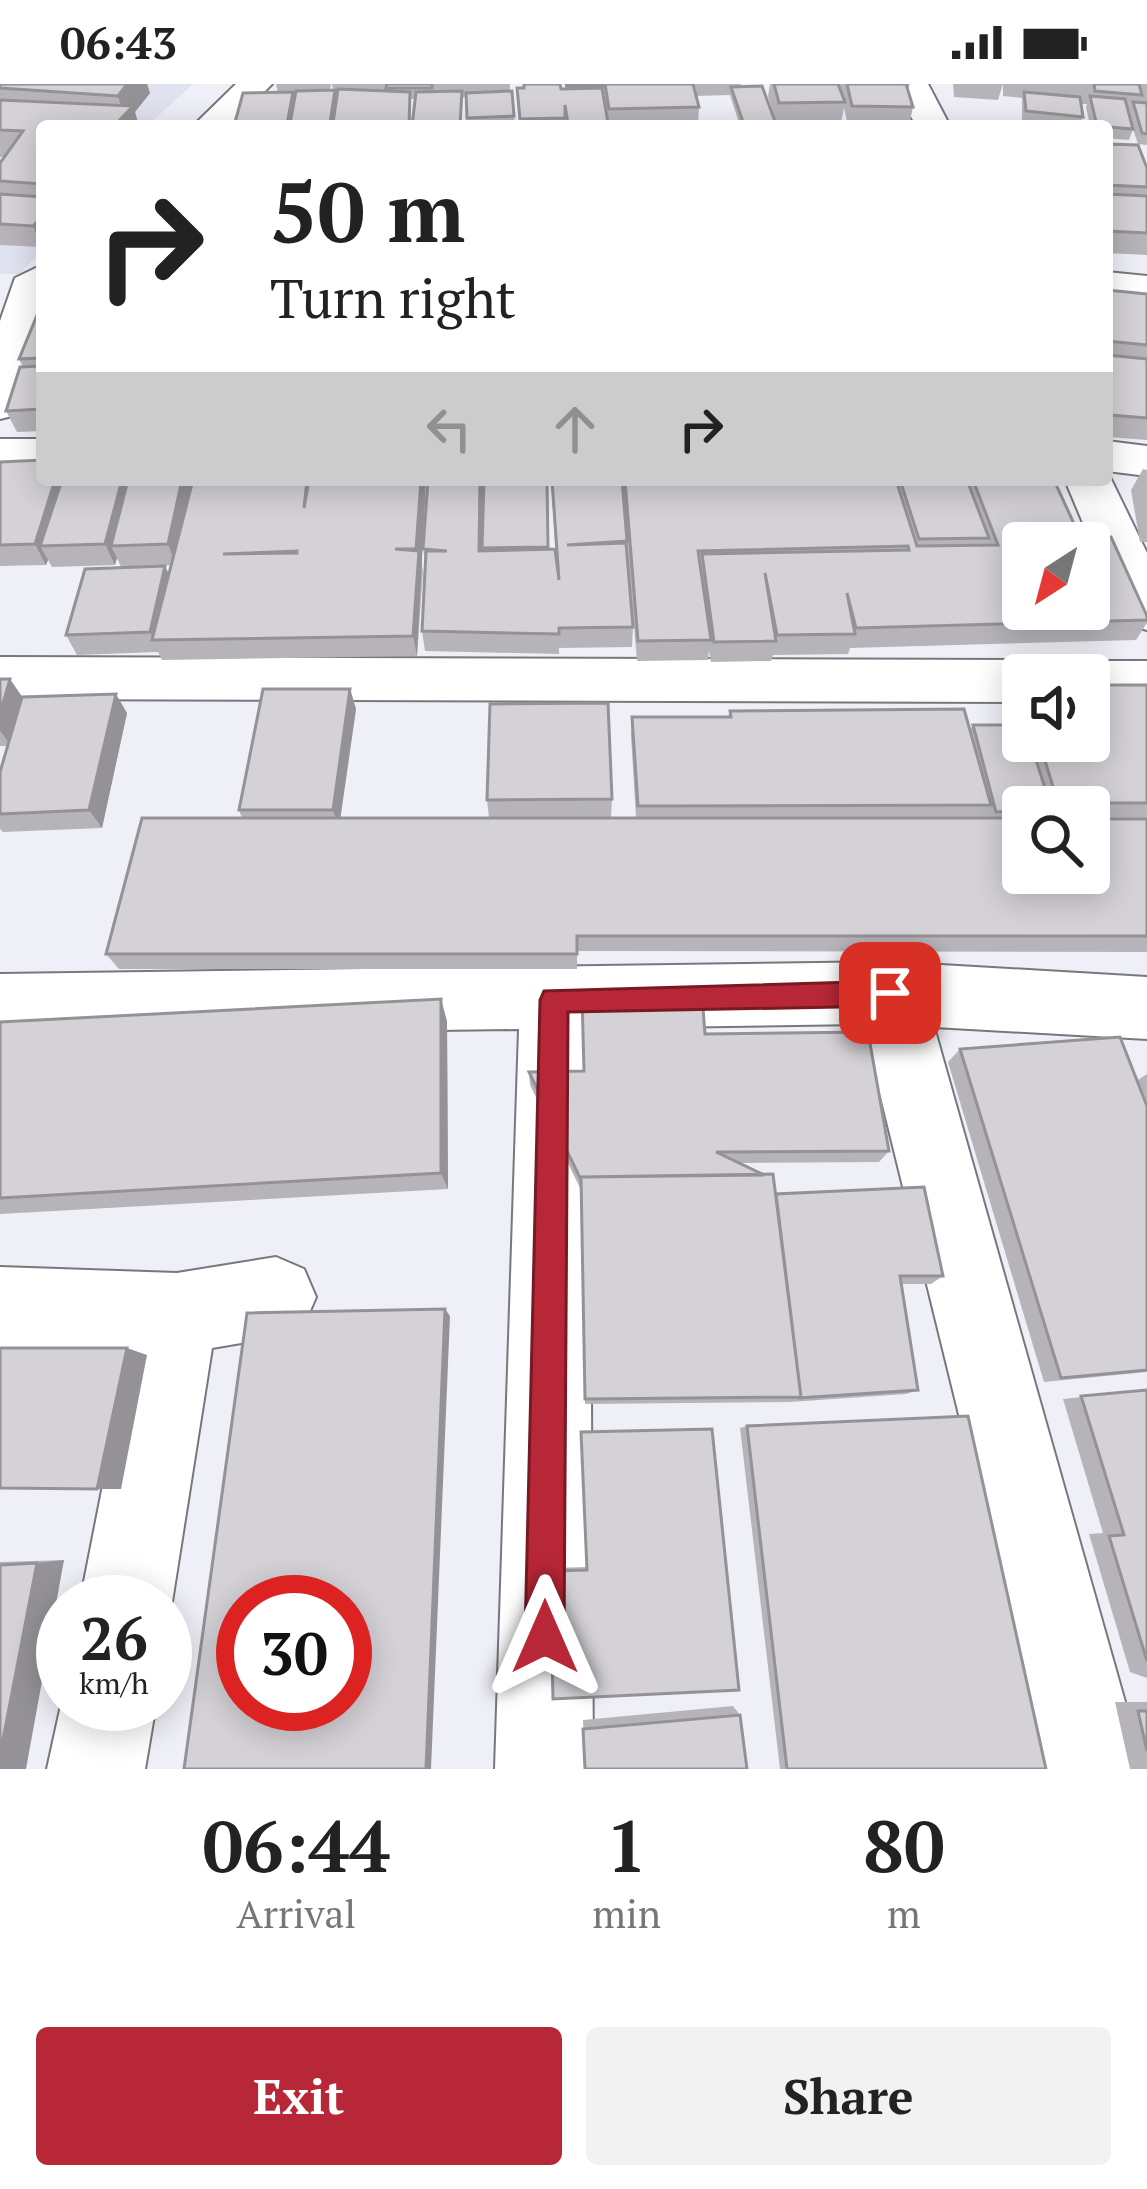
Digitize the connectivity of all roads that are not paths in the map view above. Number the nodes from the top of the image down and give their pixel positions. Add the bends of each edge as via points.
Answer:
1 (255, 84) edge
2 (911, 84) edge
3 (216, 120) edge
4 (930, 120) edge
5 (28, 285) edge
6 (1113, 285) edge
7 (1147, 288) edge
8 (0, 405) edge
9 (0, 454) edge
10 (36, 454) edge
11 (1113, 458) edge
12 (1147, 461) edge
13 (1092, 486) edge
14 (1147, 611) edge
15 (0, 678) edge
16 (1002, 681) edge
17 (1110, 682) edge
18 (1147, 682) edge
19 (890, 993) junction
20 (554, 1000) junction
21 (0, 1005) edge
22 (1147, 1008) edge
23 (276, 1297) dead end
24 (0, 1307) edge
25 (177, 1314) junction
26 (131, 1575) edge
27 (103, 1731) edge
28 (96, 1769) edge
29 (544, 1769) edge
30 (1096, 1769) edge

1 - 3 street
2 - 4 street
5 - 8 street
6 - 7 street
9 - 10 street
11 - 12 street
13 - 14 street
15 - 16 street
17 - 18 street
19 - 20 street
19 - 22 street
19 - 30 street
20 - 21 street
20 - 29 street
23 - 25 street
24 - 25 street
25 - 26 street
27 - 28 street

